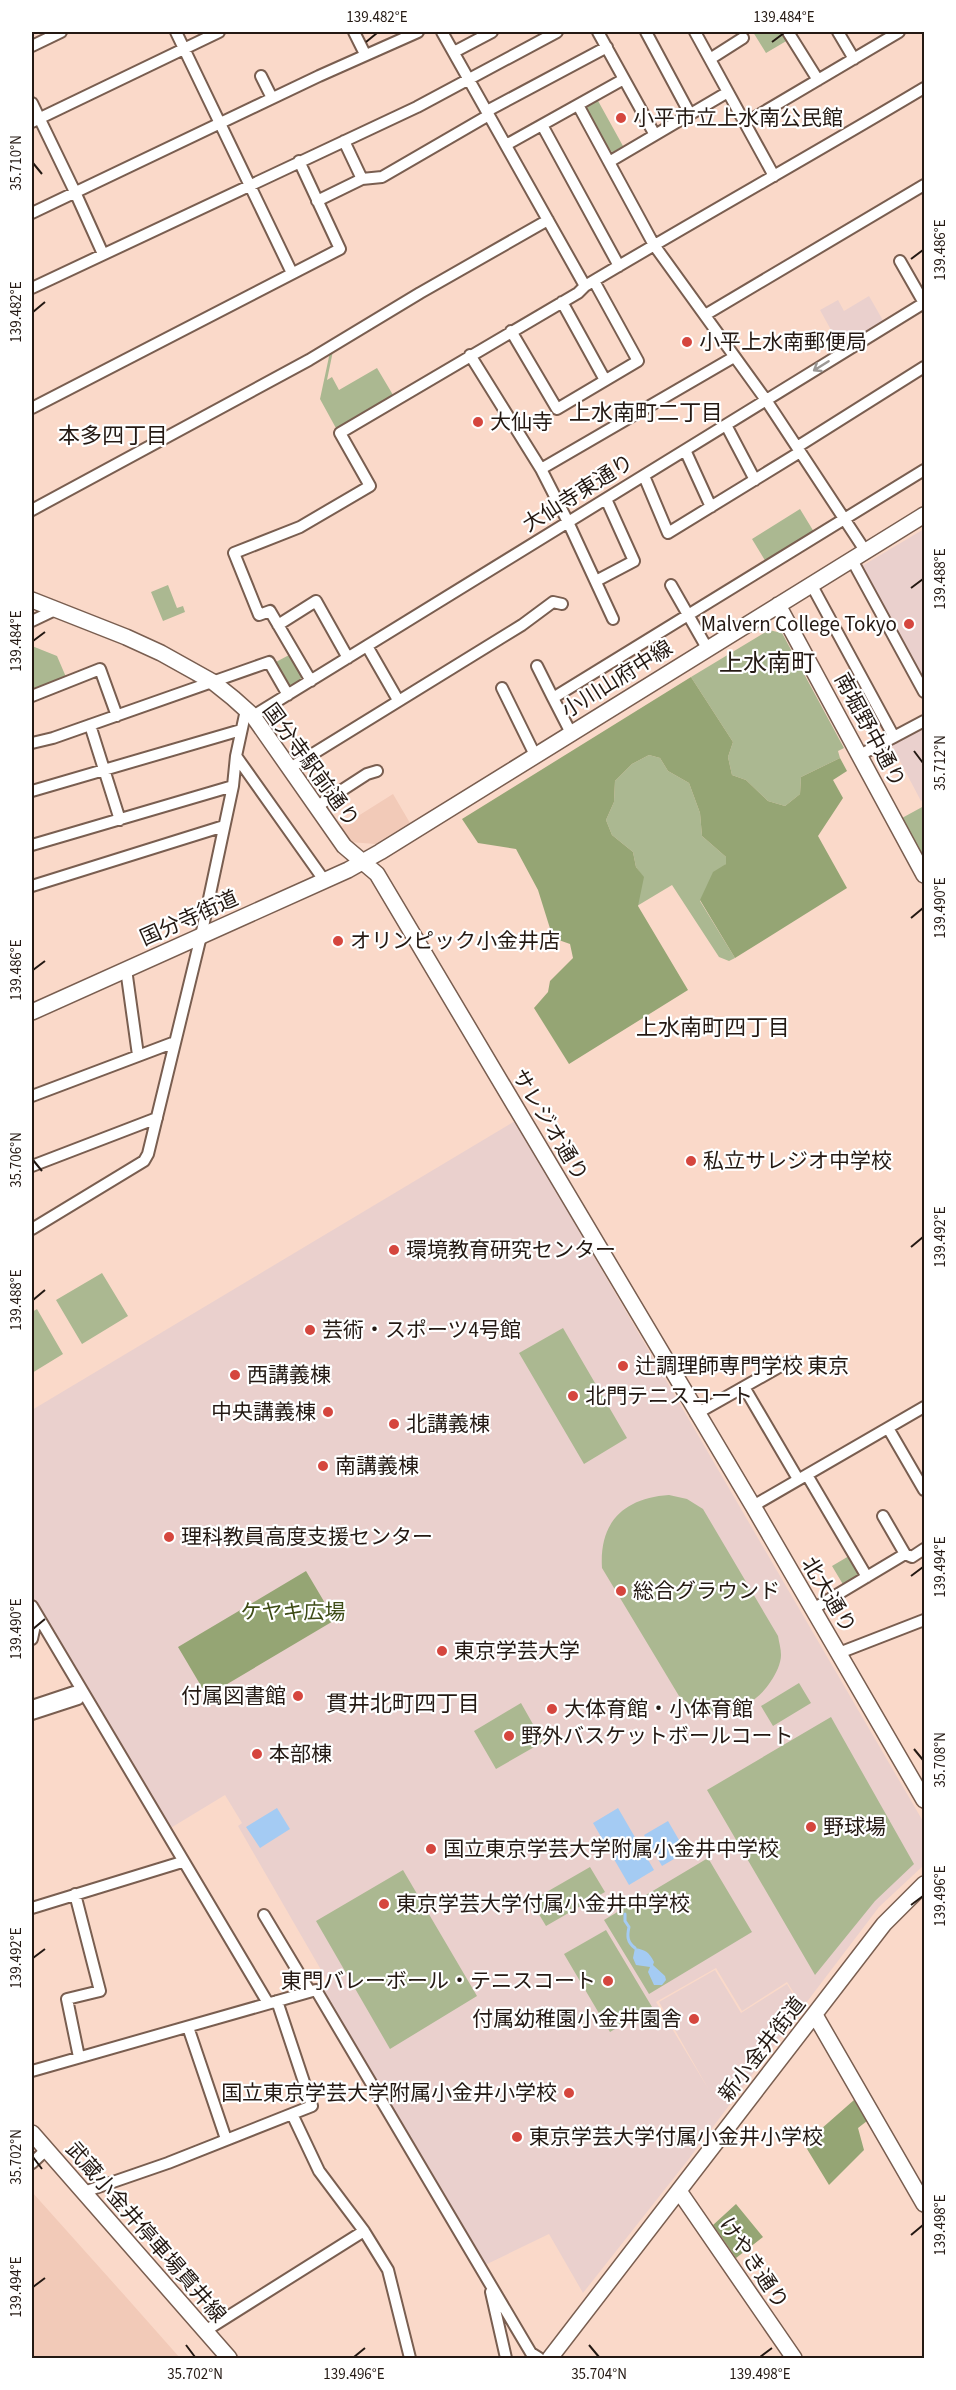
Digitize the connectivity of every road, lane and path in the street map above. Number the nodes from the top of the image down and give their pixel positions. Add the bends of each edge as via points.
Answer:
1 (61, 32) edge
2 (176, 32) edge
3 (219, 32) edge
4 (354, 32) edge
5 (418, 32) edge
6 (442, 32) edge
7 (492, 32) edge
8 (558, 32) edge
9 (598, 32) edge
10 (646, 32) edge
11 (695, 32) edge
12 (788, 32) edge
13 (838, 32) edge
14 (899, 32) edge
15 (742, 38) dead end
16 (32, 46) edge
17 (607, 47) junction
18 (184, 48) junction
19 (454, 52) junction
20 (365, 54) junction
21 (710, 59) junction
22 (854, 59) junction
23 (261, 76) dead end
24 (624, 79) junction
25 (469, 80) junction
26 (818, 80) junction
27 (924, 88) edge
28 (728, 92) junction
29 (272, 98) junction
30 (32, 102) edge
31 (578, 105) junction
32 (488, 113) junction
33 (690, 114) junction
34 (35, 120) edge
35 (220, 123) junction
36 (745, 123) junction
37 (542, 125) junction
38 (655, 135) junction
39 (344, 141) junction
40 (506, 145) junction
41 (299, 161) junction
42 (609, 162) junction
43 (774, 176) junction
44 (362, 179) junction
45 (250, 185) junction
46 (924, 185) edge
47 (75, 192) junction
48 (317, 201) junction
49 (32, 213) edge
50 (548, 220) junction
51 (654, 244) junction
52 (103, 254) junction
53 (900, 261) dead end
54 (620, 266) junction
55 (292, 273) junction
56 (589, 284) junction
57 (32, 288) edge
58 (562, 302) junction
59 (924, 303) edge
60 (705, 315) junction
61 (511, 331) junction
62 (470, 355) junction
63 (734, 357) junction
64 (924, 368) edge
65 (605, 380) junction
66 (766, 400) junction
67 (32, 408) edge
68 (726, 424) junction
69 (685, 450) junction
70 (798, 450) junction
71 (541, 469) junction
72 (924, 470) edge
73 (644, 476) junction
74 (755, 480) junction
75 (606, 499) junction
76 (711, 507) junction
77 (32, 510) edge
78 (924, 515) edge
79 (844, 519) junction
80 (568, 522) junction
81 (866, 552) junction
82 (852, 560) junction
83 (596, 581) junction
84 (811, 584) junction
85 (671, 585) dead end
86 (32, 600) edge
87 (562, 604) dead end
88 (778, 605) junction
89 (55, 610) junction
90 (688, 615) junction
91 (614, 619) dead end
92 (32, 621) edge
93 (278, 625) junction
94 (367, 646) junction
95 (707, 648) junction
96 (348, 658) junction
97 (537, 666) dead end
98 (310, 681) junction
99 (213, 682) junction
100 (502, 688) dead end
101 (924, 692) edge
102 (288, 695) junction
103 (32, 696) edge
104 (553, 698) junction
105 (398, 700) junction
106 (249, 713) junction
107 (117, 716) junction
108 (924, 721) edge
109 (90, 725) junction
110 (241, 730) junction
111 (570, 733) junction
112 (894, 737) junction
113 (32, 743) edge
114 (535, 755) junction
115 (860, 755) junction
116 (236, 756) junction
117 (290, 768) junction
118 (104, 770) junction
119 (377, 771) dead end
120 (233, 786) junction
121 (32, 791) edge
122 (316, 807) junction
123 (120, 820) junction
124 (224, 826) junction
125 (32, 845) edge
126 (363, 861) junction
127 (924, 875) edge
128 (324, 880) junction
129 (32, 886) edge
130 (201, 936) junction
131 (126, 969) junction
132 (32, 1012) edge
133 (175, 1042) junction
134 (138, 1055) junction
135 (32, 1096) edge
136 (157, 1118) junction
137 (32, 1166) edge
138 (32, 1229) edge
139 (788, 1362) dead end
140 (744, 1387) junction
141 (924, 1407) edge
142 (696, 1414) junction
143 (888, 1428) junction
144 (802, 1477) junction
145 (924, 1490) edge
146 (753, 1506) junction
147 (883, 1516) dead end
148 (924, 1549) edge
149 (905, 1554) junction
150 (867, 1577) junction
151 (813, 1610) junction
152 (34, 1611) edge
153 (924, 1620) edge
154 (32, 1639) edge
155 (839, 1653) junction
156 (83, 1693) junction
157 (32, 1706) edge
158 (32, 1714) edge
159 (924, 1800) edge
160 (182, 1862) junction
161 (924, 1884) edge
162 (75, 1894) junction
163 (32, 1908) edge
164 (264, 1915) dead end
165 (309, 1990) junction
166 (272, 2002) junction
167 (815, 2014) junction
168 (188, 2027) junction
169 (79, 2057) junction
170 (32, 2071) edge
171 (292, 2114) junction
172 (32, 2133) edge
173 (226, 2139) junction
174 (46, 2150) junction
175 (32, 2163) edge
176 (679, 2191) junction
177 (84, 2192) junction
178 (924, 2204) edge
179 (364, 2231) junction
180 (489, 2283) junction
181 (205, 2331) junction
182 (550, 2357) edge
183 (229, 2358) edge
184 (411, 2358) edge
185 (506, 2358) edge
186 (794, 2358) edge

1 - 16 street
2 - 18 street
3 - 18 street
4 - 20 street
5 - 20 street
6 - 19 street
7 - 19 street
8 - 25 street
9 - 17 street
10 - 33 street
11 - 21 street
12 - 26 street
13 - 22 street
14 - 22 street
15 - 21 street
17 - 24 street
17 - 32 street
18 - 34 street
18 - 35 street
19 - 25 street
20 - 29 street
21 - 28 street
22 - 26 street
23 - 29 street
24 - 31 street
24 - 38 street
25 - 32 street
25 - 39 street
26 - 36 street
27 - 43 street
28 - 33 street
28 - 36 street
29 - 35 street
30 - 34 street
31 - 37 street
31 - 42 street
32 - 40 street
32 - 44 street via 382,177
33 - 38 street
34 - 47 street
35 - 45 street
35 - 47 street
36 - 43 street
37 - 40 street
37 - 54 street
38 - 42 street
39 - 41 street
39 - 44 street
40 - 50 street
41 - 45 street
41 - 48 street
42 - 51 street
43 - 51 street
44 - 48 street
45 - 52 street
45 - 55 street
46 - 60 street
47 - 49 street
47 - 52 street
48 - 55 street via 340,249
50 - 56 street
50 - 77 street via 309,360
51 - 54 street
51 - 60 street
52 - 57 street
53 - 59 street
54 - 56 street
55 - 67 street
56 - 58 street
56 - 65 street via 638,361
58 - 61 street
58 - 65 street
59 -> 66 street, 大仙寺東通り
60 - 63 street
61 - 62 street
61 - 65 street via 557,409
62 - 71 street
62 - 93 street via 340,433 370,486 300,527 234,554 260,615 270,611
63 - 66 street
63 - 71 street
64 - 70 street
66 - 68 street, 大仙寺東通り
66 - 70 street
68 - 69 street, 大仙寺東通り
68 - 74 street
69 - 73 street, 大仙寺東通り
69 - 76 street
70 - 74 street
70 - 79 street
71 - 80 street
72 - 79 street
73 - 75 street, 大仙寺東通り
73 - 76 street via 668,533
74 - 76 street
75 - 80 street, 大仙寺東通り
75 - 83 street via 634,561
78 - 81 street, 小川山府中線
79 - 81 street
79 - 90 street
80 - 83 street
80 - 94 street, 大仙寺東通り
81 - 82 street, 小川山府中線
82 - 84 street, 小川山府中線
82 - 101 street
83 - 91 street
84 - 88 street, 小川山府中線
84 - 112 street
85 - 90 street
86 - 89 street, 国分寺駅前通り
87 - 105 street via 553,602
88 - 95 street, 小川山府中線
88 - 115 street, 南堀野中通り
89 - 92 street
89 - 99 street, 国分寺駅前通り via 126,637
90 - 95 street
90 - 104 street
93 - 96 street via 316,601
93 - 98 street
94 - 96 street, 大仙寺東通り
94 - 105 street
95 - 111 street, 小川山府中線
96 - 98 street, 大仙寺東通り
97 - 104 street
98 - 102 street, 大仙寺東通り
99 - 102 street via 269,662
99 - 106 street, 国分寺駅前通り
99 - 107 street
100 - 114 street
102 - 106 street, 大仙寺東通り
103 - 107 street via 100,669
104 - 111 street
105 - 117 street
106 - 110 street
106 - 117 street, 国分寺駅前通り
107 - 109 street
108 - 112 street
109 - 113 street
109 - 118 street
110 - 116 street
110 - 118 street
111 - 114 street, 小川山府中線
112 - 115 street
114 - 126 street, 小川山府中線
115 - 127 street, 南堀野中通り
116 - 120 street
116 - 128 street
117 - 122 street, 国分寺駅前通り
118 - 121 street
118 - 123 street
119 - 122 street
120 - 123 street
120 - 124 street
122 - 126 street, 国分寺駅前通り via 344,846
123 - 125 street
124 - 129 street
124 - 130 street
126 - 128 street, 国分寺街道
126 - 142 street, サレジオ通り via 377,874
128 - 130 street, 国分寺街道
130 - 131 street, 国分寺街道
130 - 133 street
131 - 132 street, 国分寺街道
131 - 134 street
133 - 134 street
133 - 136 street
134 - 135 street
136 - 137 street
136 - 138 street via 144,1161
139 - 140 street
140 - 142 street
140 - 144 street
141 - 143 street
142 - 146 street, 北大通り
143 - 144 street
143 - 145 street
144 - 146 street
144 - 150 street
146 - 151 street, 北大通り
147 - 149 street
148 - 149 street via 912,1557
149 - 150 street
150 - 151 street
151 - 155 street, 北大通り
152 - 154 street
152 - 156 street
153 - 155 street
155 - 159 street, 北大通り
156 - 157 street via 74,1692
156 - 158 street via 78,1699
156 - 160 street
160 - 162 street
160 - 166 street
161 - 167 street, 新小金井街道 via 884,1924
162 - 163 street
162 - 169 street via 100,1991 67,1999
164 - 165 street
165 - 166 street
165 - 180 street via 319,1994
166 - 168 street
166 - 171 street via 312,2106
167 - 176 street, 新小金井街道
167 - 178 street
168 - 169 street
168 - 173 street
169 - 170 street
171 - 173 street
171 - 179 street via 319,2171
172 - 174 street, 武蔵小金井停車場貫井線
173 - 177 street
174 - 175 street
174 - 177 street, 武蔵小金井停車場貫井線
176 - 182 street, 新小金井街道
176 - 186 street, けやき通り
177 - 181 street, 武蔵小金井停車場貫井線
179 - 181 street
179 - 184 street via 388,2270
180 - 182 street via 531,2353
180 - 185 street
181 - 183 street, 武蔵小金井停車場貫井線

